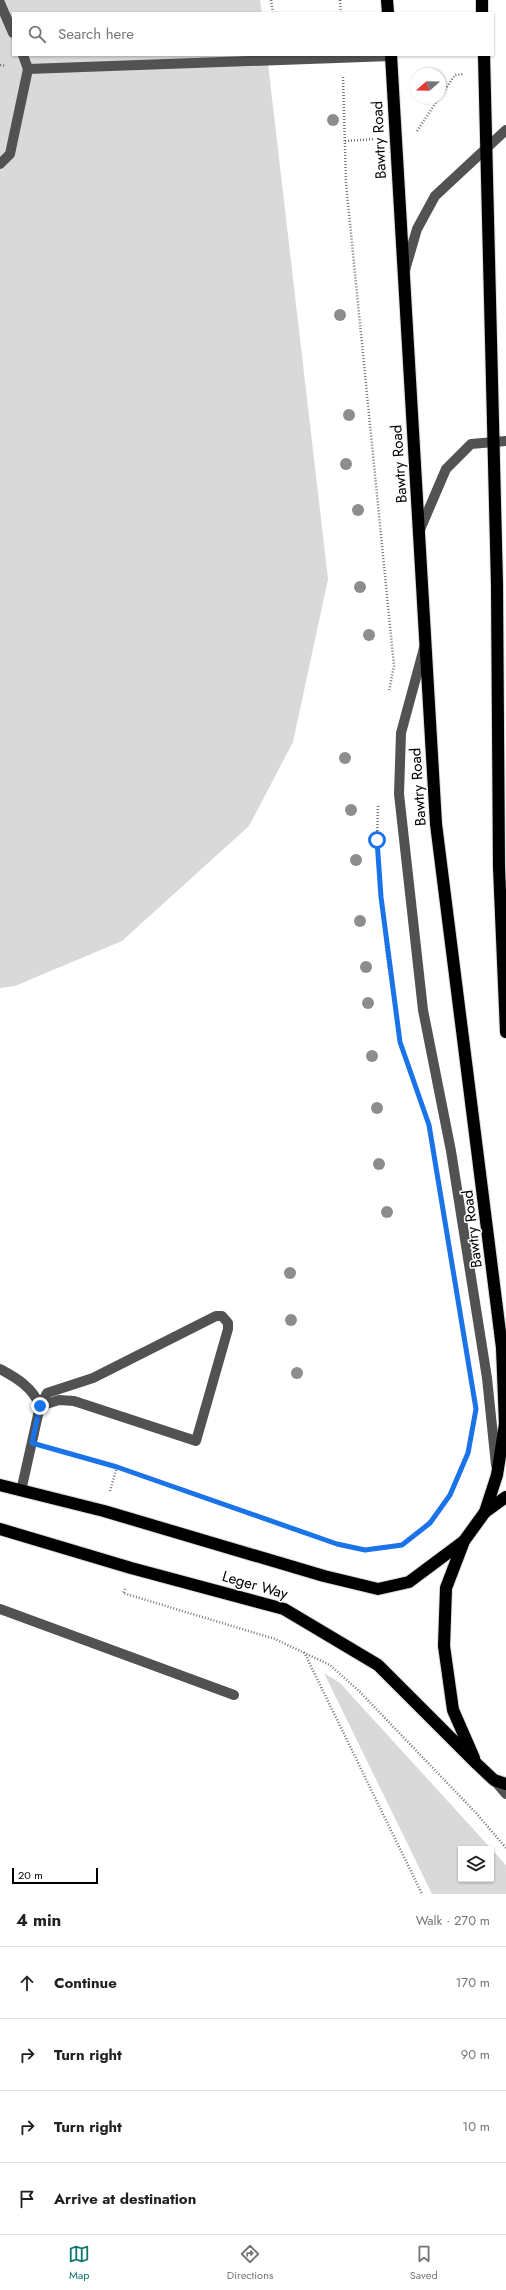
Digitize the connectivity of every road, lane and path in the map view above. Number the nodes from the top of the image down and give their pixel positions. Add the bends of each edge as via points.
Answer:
1 (271, 0) edge
2 (340, 0) edge
3 (387, 0) edge
4 (482, 0) edge
5 (0, 3) edge
6 (273, 12) edge
7 (341, 12) edge
8 (388, 12) edge
9 (482, 12) edge
10 (12, 31) edge
11 (22, 56) edge
12 (375, 56) edge
13 (391, 56) edge
14 (484, 56) edge
15 (342, 58) junction
16 (28, 69) junction
17 (506, 130) edge
18 (487, 147) junction
19 (0, 164) edge
20 (403, 278) junction
21 (500, 441) edge
22 (419, 532) junction
23 (425, 642) junction
24 (389, 696) dead end
25 (378, 801) dead end
26 (504, 982) edge
27 (506, 1032) edge
28 (418, 1095) dead end
29 (0, 1369) edge
30 (40, 1406) junction
31 (472, 1431) dead end
32 (32, 1443) junction
33 (497, 1475) junction
34 (0, 1485) edge
35 (21, 1491) junction
36 (506, 1497) edge
37 (484, 1512) junction
38 (0, 1529) edge
39 (464, 1542) junction
40 (124, 1593) dead end
41 (0, 1608) edge
42 (304, 1652) junction
43 (234, 1695) dead end
44 (477, 1764) junction
45 (494, 1780) junction
46 (506, 1784) edge
47 (506, 1794) edge
48 (506, 1848) edge
49 (422, 1894) edge

1 - 6 path
2 - 7 path
3 - 8 highway
4 - 9 highway
5 - 10 street
11 - 16 street
12 - 15 street
13 - 20 highway, Bawtry Road
14 - 18 highway
15 - 16 street
15 - 24 path via 346,183 394,666
16 - 19 street via 10,154
17 - 18 street
18 - 20 street via 435,196 417,229
18 - 21 highway
20 - 22 highway, Bawtry Road
21 - 22 street via 471,444 446,469
21 - 26 highway via 497,592 499,868
22 - 23 highway, Bawtry Road
23 - 33 highway, Bawtry Road via 436,824 502,1348 506,1424
23 - 33 street via 401,733 400,794 423,1010 454,1166 487,1378
25 - 28 path via 377,840 387,957 400,1042
26 - 27 highway
29 - 30 street via 28,1387
30 - 30 street via 59,1400 74,1401 196,1441 228,1323 222,1316 216,1316 81,1383 47,1393
30 - 32 street
31 - 32 path via 468,1453 450,1495 430,1523 402,1545 365,1550 337,1544 117,1467
32 - 35 street
33 - 37 highway, Bawtry Road
34 - 35 highway, Leger Way
35 - 39 highway, Leger Way via 111,1513 324,1576 378,1589 409,1582
36 - 37 highway
37 - 39 highway
38 - 44 highway, Leger Way via 131,1568 284,1609 378,1665
39 - 44 highway via 446,1588 444,1646 453,1710
40 - 42 path via 275,1639
41 - 43 street
42 - 48 path via 330,1665 359,1691 477,1814
42 - 49 path
44 - 45 highway, Leger Way
45 - 46 highway
45 - 47 street

